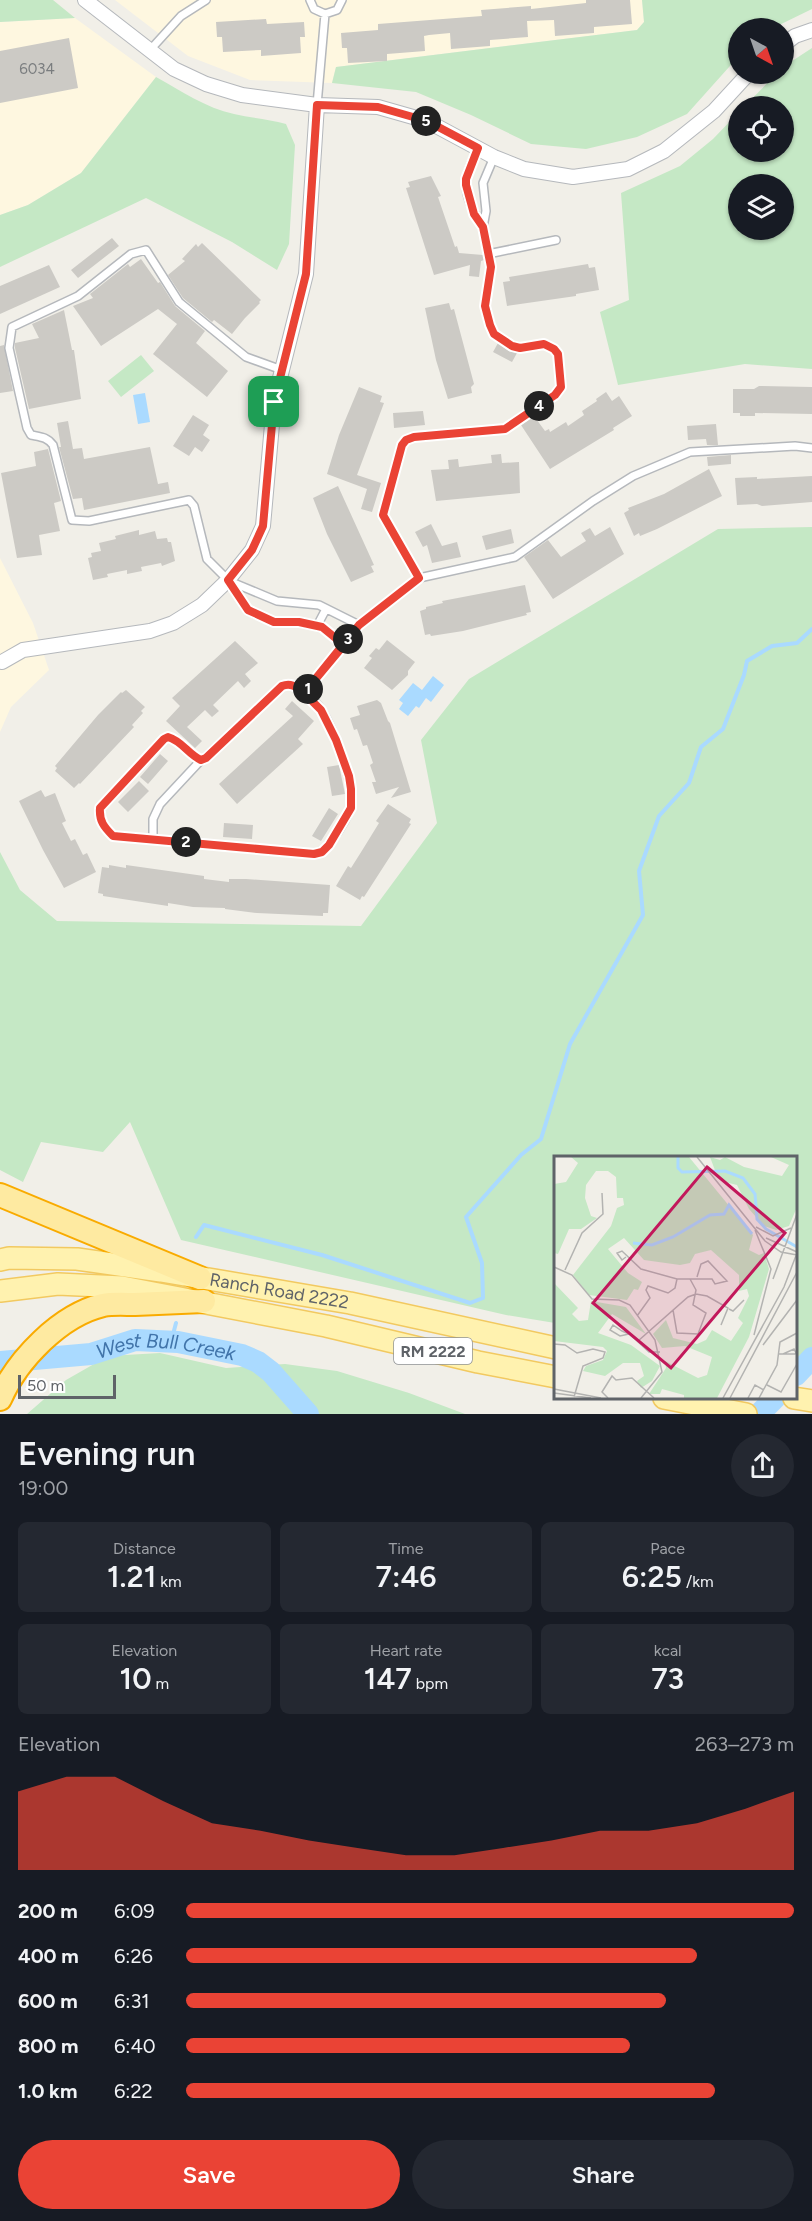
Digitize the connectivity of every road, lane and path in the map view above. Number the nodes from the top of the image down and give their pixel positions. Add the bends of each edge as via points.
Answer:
1 (85, 0) edge
2 (206, 0) edge
3 (310, 0) edge
4 (342, 0) edge
5 (325, 14) junction
6 (812, 30) edge
7 (794, 37) edge
8 (150, 50) junction
9 (739, 84) edge
10 (317, 105) junction
11 (478, 148) junction
12 (494, 157) junction
13 (483, 227) junction
14 (556, 240) dead end
15 (488, 254) junction
16 (282, 370) junction
17 (812, 448) edge
18 (419, 578) junction
19 (228, 580) junction
20 (326, 609) junction
21 (359, 625) junction
22 (318, 626) junction
23 (344, 645) junction
24 (1, 662) edge
25 (304, 693) junction
26 (201, 760) junction
27 (153, 839) junction
28 (0, 1195) edge
29 (0, 1260) edge
30 (200, 1278) junction
31 (0, 1291) edge
32 (204, 1301) junction
33 (554, 1348) edge
34 (554, 1377) edge
35 (1, 1396) edge
36 (797, 1398) edge
37 (674, 1400) edge
38 (812, 1401) edge
39 (746, 1414) edge

1 - 8 street
2 - 8 lane via 181,16
3 - 5 lane via 314,9
4 - 5 lane via 337,10
5 - 10 lane
6 - 7 street
8 - 10 street via 174,69 242,96
9 - 12 street via 714,111 664,151 628,169 573,177 524,169
10 - 11 street via 378,107 427,121
10 - 16 street via 306,274
11 - 12 street
11 - 13 lane via 466,185 474,214
12 - 13 lane via 483,183
13 - 15 lane
14 - 15 lane
15 - 18 lane via 491,267 485,306 494,334 520,348 544,344 554,349 558,354 561,387 505,429 414,437 402,445 383,515
16 - 19 street via 274,402 263,526 252,550
16 - 19 lane via 246,357 178,302 146,250 131,254 78,296 12,327 9,348 27,428 31,435 44,437 54,445 72,520 89,521 189,500 194,506 207,559
17 - 18 lane via 690,452 633,476 515,557
18 - 21 lane
19 - 20 lane via 277,601
19 - 22 lane via 248,610 274,622
19 - 24 street via 202,605 173,623 150,631 23,650
20 - 21 lane
20 - 22 lane
21 - 23 lane
22 - 23 lane
23 - 25 lane
25 - 26 lane via 288,683 282,686
25 - 27 lane via 326,720 351,789 351,808 322,852
26 - 27 lane via 160,804 153,819
26 - 27 lane via 168,737 100,808 99,817 113,836
28 - 30 highway
29 - 30 main road, Ranch Road 2222 / RM 2222 via 77,1259
30 - 33 main road, Ranch Road 2222 / RM 2222 via 350,1303
31 - 32 main road, RM 2222 via 58,1284 122,1287
32 - 34 main road, Ranch Road 2222 / RM 2222
32 - 35 highway via 103,1305 76,1316 33,1349
36 - 38 main road
37 - 39 main road

